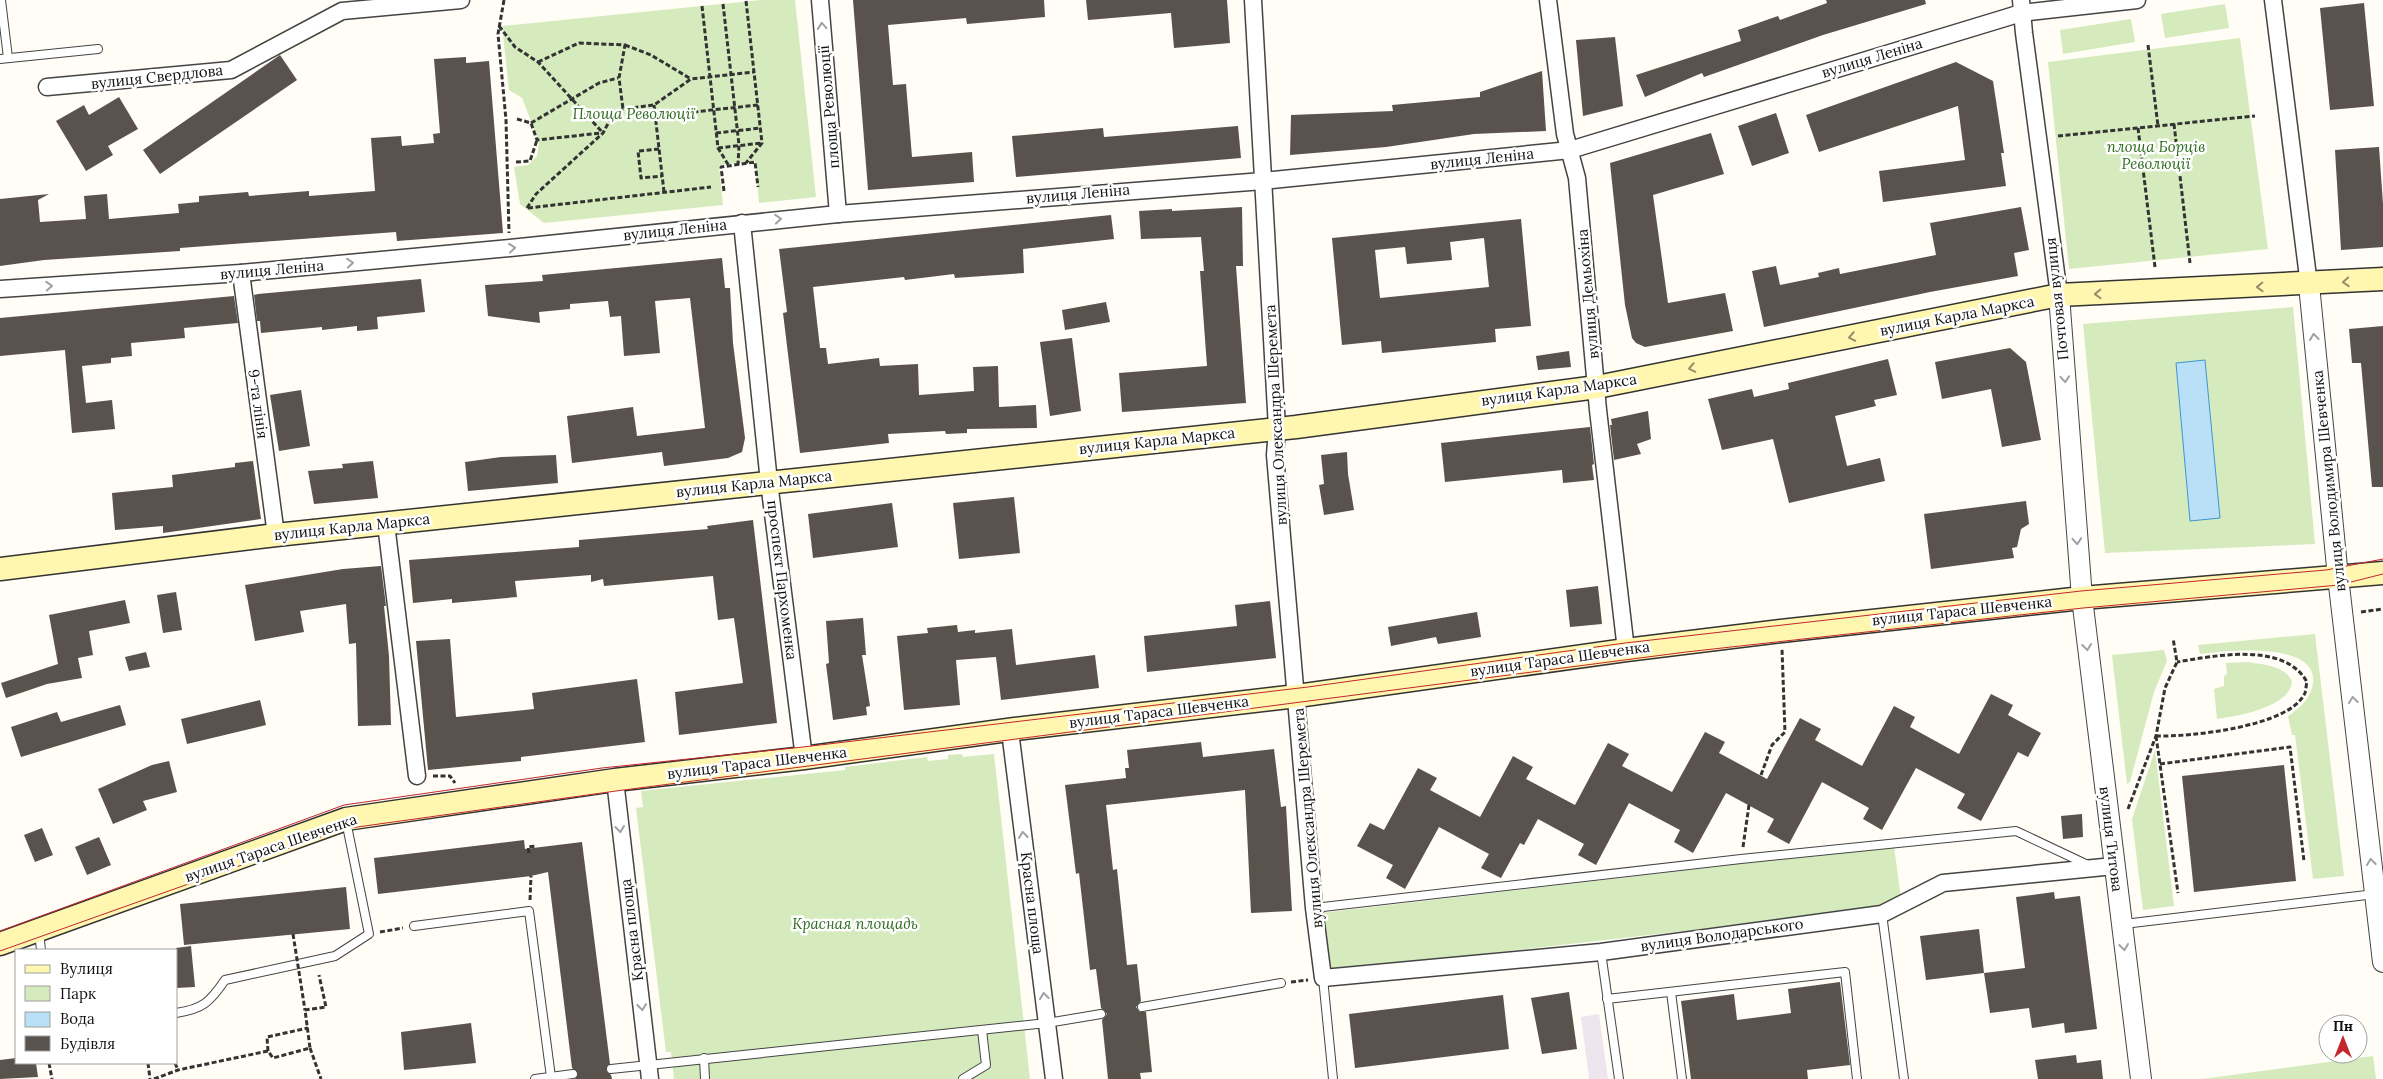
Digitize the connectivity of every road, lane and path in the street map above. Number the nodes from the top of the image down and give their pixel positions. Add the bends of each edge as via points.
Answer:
1 (2, 0) edge
2 (461, 0) edge
3 (504, 0) edge
4 (820, 0) edge
5 (1252, 0) edge
6 (1548, 0) edge
7 (2137, 0) edge
8 (2273, 0) edge
9 (746, 2) dead end
10 (723, 4) dead end
11 (702, 6) dead end
12 (2022, 7) edge
13 (499, 26) junction
14 (625, 45) junction
15 (2148, 45) dead end
16 (98, 49) dead end
17 (4, 59) edge
18 (538, 62) junction
19 (754, 72) junction
20 (731, 74) junction
21 (710, 76) junction
22 (619, 78) junction
23 (691, 79) junction
24 (47, 88) dead end
25 (571, 98) junction
26 (758, 104) junction
27 (654, 105) junction
28 (735, 107) junction
29 (624, 109) junction
30 (714, 109) junction
31 (656, 116) junction
32 (2255, 116) dead end
33 (517, 119) dead end
34 (531, 124) junction
35 (2174, 124) junction
36 (2158, 126) junction
37 (761, 128) junction
38 (2138, 128) junction
39 (737, 130) junction
40 (603, 133) junction
41 (716, 133) junction
42 (2058, 136) dead end
43 (538, 140) junction
44 (762, 143) junction
45 (739, 145) junction
46 (718, 148) junction
47 (659, 149) junction
48 (1570, 150) junction
49 (516, 162) dead end
50 (746, 163) junction
51 (738, 165) junction
52 (730, 166) junction
53 (662, 176) junction
54 (1263, 181) junction
55 (711, 187) dead end
56 (758, 188) dead end
57 (664, 192) junction
58 (724, 192) dead end
59 (838, 214) junction
60 (742, 223) junction
61 (510, 248) junction
62 (2190, 263) dead end
63 (2155, 267) dead end
64 (241, 273) junction
65 (2383, 280) edge
66 (2309, 285) junction
67 (0, 289) edge
68 (2059, 296) junction
69 (1597, 387) junction
70 (1277, 428) junction
71 (769, 482) junction
72 (386, 524) junction
73 (276, 535) junction
74 (0, 569) edge
75 (2383, 573) edge
76 (2338, 577) junction
77 (2082, 598) junction
78 (2383, 610) edge
79 (2353, 613) dead end
80 (1781, 631) junction
81 (2173, 638) dead end
82 (1626, 650) junction
83 (2177, 662) junction
84 (1297, 696) junction
85 (1015, 728) junction
86 (2156, 736) junction
87 (804, 758) junction
88 (2160, 764) junction
89 (1761, 775) dead end
90 (417, 776) dead end
91 (614, 780) junction
92 (1749, 805) dead end
93 (2125, 817) dead end
94 (346, 819) junction
95 (536, 846) dead end
96 (529, 853) dead end
97 (1741, 859) junction
98 (2304, 862) dead end
99 (2105, 867) junction
100 (531, 876) dead end
101 (2178, 893) dead end
102 (2378, 902) edge
103 (1314, 908) junction
104 (529, 911) junction
105 (1882, 914) junction
106 (2122, 924) junction
107 (414, 926) joint
108 (293, 934) dead end
109 (369, 934) junction
110 (40, 941) edge
111 (0, 944) edge
112 (1601, 952) junction
113 (2383, 962) edge
114 (319, 975) dead end
115 (1323, 978) junction
116 (1281, 983) joint
117 (1671, 992) junction
118 (1607, 999) junction
119 (1142, 1007) dead end
120 (305, 1010) junction
121 (178, 1013) edge
122 (1101, 1014) dead end
123 (1047, 1023) junction
124 (308, 1028) junction
125 (982, 1030) junction
126 (310, 1048) junction
127 (268, 1051) junction
128 (704, 1058) junction
129 (50, 1064) edge
130 (148, 1064) edge
131 (175, 1064) edge
132 (610, 1069) dead end
133 (178, 1070) junction
134 (649, 1072) edge
135 (573, 1074) dead end
136 (551, 1077) junction
137 (52, 1079) edge
138 (150, 1079) edge
139 (154, 1079) edge
140 (321, 1079) edge
141 (534, 1079) edge
142 (705, 1079) edge
143 (963, 1079) edge
144 (1054, 1079) edge
145 (1333, 1079) edge
146 (1619, 1079) edge
147 (1682, 1079) edge
148 (1857, 1079) edge
149 (1904, 1079) edge
150 (2141, 1079) edge

1 - 17 lane
2 - 24 street, вулиця Свердлова via 342,11 231,70
3 - 13 path
59 -> 4 street, площа Революції
5 - 54 street, вулиця Олександра Шеремета
6 - 48 street, вулиця Демьохіна
7 - 12 street, вулиця Леніна
8 - 66 street, вулиця Володимира Шевченка
9 - 19 path
10 - 20 path
11 - 21 path
12 - 48 street, вулиця Леніна
12 - 68 street, Почтовая вулиця
13 - 18 path via 515,47
13 - 61 path via 509,165
14 - 18 path via 579,43
14 - 22 path
14 - 23 path via 651,55
15 - 36 path
16 - 17 lane
18 - 25 path
19 - 20 path
19 - 26 path
20 - 21 path
20 - 28 path
21 - 23 path
21 - 30 path
22 - 25 path via 599,83
22 - 29 path
23 - 27 path
25 - 34 path
25 - 40 path
26 - 28 path
26 - 37 path
27 - 29 path
27 - 31 path
28 - 30 path
28 - 39 path
29 - 40 path via 612,116
30 - 31 path
30 - 41 path
31 - 47 path
32 - 35 path
33 - 34 path
34 - 43 path
35 - 36 path
35 - 62 path
36 - 38 path
37 - 39 path
37 - 44 path
38 - 42 path
38 - 63 path
39 - 41 path
39 - 45 path
40 - 43 path
40 - 57 path via 536,194 527,208
41 - 46 path
43 - 49 path via 530,161
44 - 45 path
44 - 50 path
45 - 46 path
45 - 51 path
46 - 52 path
47 - 53 path
47 - 53 path via 638,151 639,163 641,178
48 - 54 street, вулиця Леніна
48 - 69 street, вулиця Демьохіна via 1577,178
50 - 51 path
50 - 56 path via 755,162
51 - 52 path
52 - 58 path via 721,167
53 - 57 path
54 - 59 street, вулиця Леніна
54 - 70 street, вулиця Олександра Шеремета
55 - 57 path
60 -> 59 street, вулиця Леніна
61 -> 60 street, вулиця Леніна
60 - 71 street, проспект Пархоменка
64 -> 61 street, вулиця Леніна
67 -> 64 street, вулиця Леніна
64 - 73 street, 9-та лінія
65 -> 66 main road, вулиця Карла Маркса
66 -> 68 main road, вулиця Карла Маркса
76 -> 66 street, вулиця Володимира Шевченка
68 -> 69 main road, вулиця Карла Маркса
68 -> 77 street, Почтовая вулиця
69 - 70 main road, вулиця Карла Маркса
69 - 82 street, вулиця Демьохіна
70 - 71 main road, вулиця Карла Маркса
70 - 84 street, вулиця Олександра Шеремета via 1275,455
71 - 72 main road, вулиця Карла Маркса
71 - 87 street, проспект Пархоменка
72 - 73 main road, вулиця Карла Маркса
72 - 90 street
73 - 74 main road, вулиця Карла Маркса
75 - 76 main road, вулиця Тараса Шевченка
76 - 77 main road, вулиця Тараса Шевченка
102 -> 76 street, вулиця Володимира Шевченка
77 - 80 main road, вулиця Тараса Шевченка
77 -> 99 street, вулиця Титова
78 - 79 path
80 - 82 main road, вулиця Тараса Шевченка
80 - 89 path via 1785,732 1772,745
81 - 83 path
82 - 84 main road, вулиця Тараса Шевченка
83 - 86 path via 2164,688
83 - 86 path via 2242,654 2264,656 2286,662 2301,671 2307,682 2304,694 2296,703 2283,713 2257,723 2230,729
84 - 85 main road, вулиця Тараса Шевченка
84 - 103 street, вулиця Олександра Шеремета
85 - 87 main road, вулиця Тараса Шевченка
123 -> 85 street, Красна площа via 1011,740
86 - 88 path
86 - 93 path
87 - 91 main road, вулиця Тараса Шевченка
88 - 98 path via 2290,747
88 - 101 path
91 - 94 main road, вулиця Тараса Шевченка
91 -> 134 street, Красна площа
92 - 97 path
94 - 109 lane
94 - 110 main road, вулиця Тараса Шевченка
95 - 96 path via 528,846
97 - 99 lane via 2016,831
97 - 103 lane
99 - 105 street, вулиця Володарського via 1943,882
99 - 106 street, вулиця Титова
100 - 104 path
102 - 106 lane
102 - 113 street, вулиця Володимира Шевченка
103 - 115 street, вулиця Олександра Шеремета
104 - 107 lane
104 - 136 lane
105 - 112 street, вулиця Володарського
105 - 149 lane
106 -> 150 street, вулиця Титова
107 - 109 path
108 - 120 path, bridge
109 - 121 lane via 336,956 225,980 211,1000 193,1011
110 - 111 main road, вулиця Тараса Шевченка
112 - 115 street, вулиця Володарського
112 - 118 lane
114 - 120 path via 326,1007
115 - 116 path
115 - 145 lane
116 - 119 lane
117 - 118 lane
117 - 147 lane
117 - 148 lane via 1845,972
118 - 146 lane
120 - 124 path
122 - 123 lane
123 - 125 lane
123 - 144 street, Красна площа
124 - 126 path
124 - 127 path via 267,1037
125 - 128 lane
125 - 143 lane via 986,1065
126 - 127 path via 273,1058
126 - 140 path
127 - 133 path
128 - 134 lane
128 - 142 lane
129 - 137 path
130 - 138 path
131 - 133 path
132 - 134 lane
133 - 139 path
135 - 136 lane
136 - 141 lane

